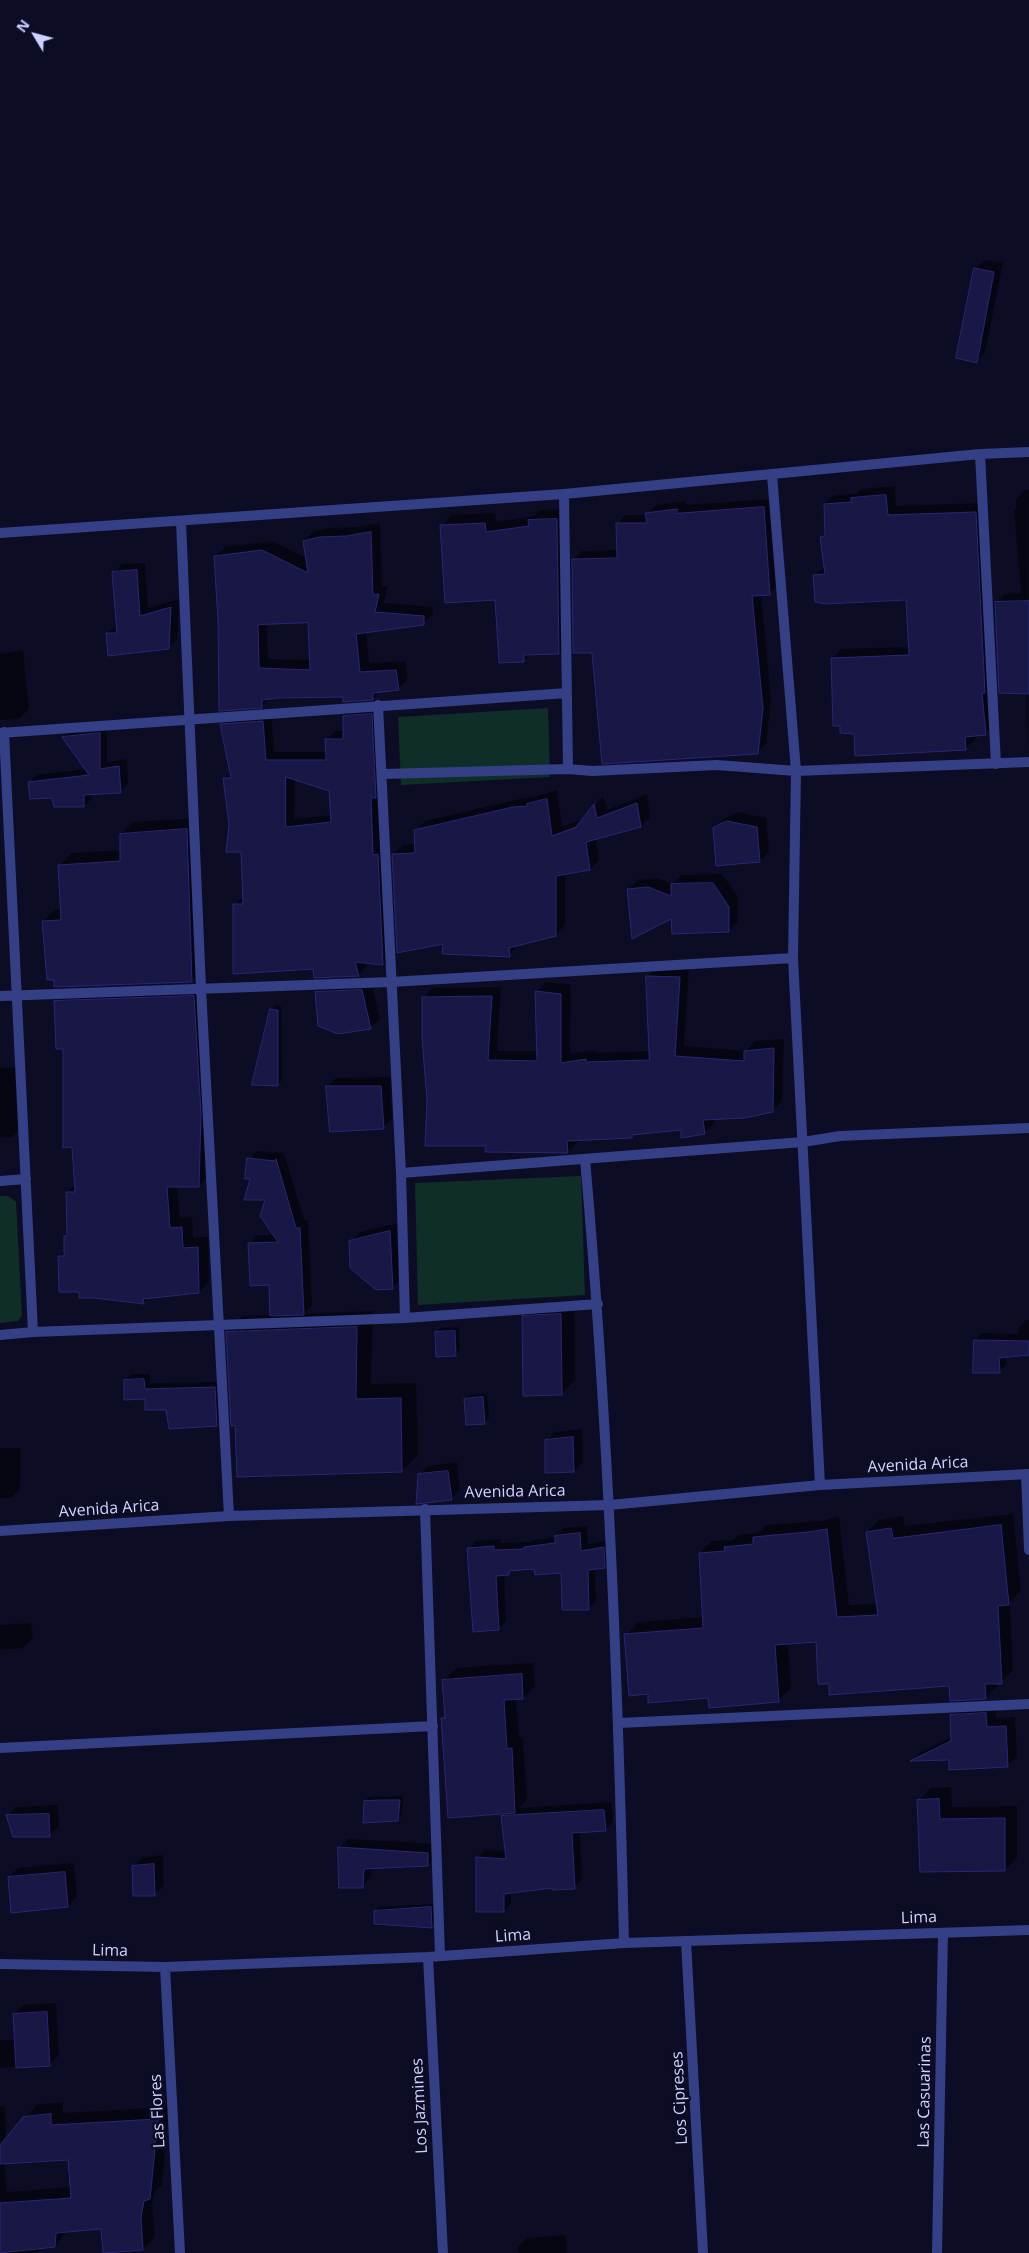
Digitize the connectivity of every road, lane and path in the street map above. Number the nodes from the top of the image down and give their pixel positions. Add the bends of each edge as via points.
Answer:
1 (1029, 452) edge
2 (980, 454) junction
3 (772, 475) junction
4 (564, 494) junction
5 (180, 522) junction
6 (0, 533) edge
7 (568, 693) junction
8 (378, 705) junction
9 (190, 720) junction
10 (2, 732) edge
11 (1029, 762) edge
12 (996, 764) junction
13 (568, 770) junction
14 (796, 771) junction
15 (383, 774) junction
16 (4, 809) edge
17 (793, 958) junction
18 (390, 982) junction
19 (202, 988) junction
20 (17, 995) junction
21 (0, 996) edge
22 (1029, 1128) edge
23 (803, 1142) junction
24 (585, 1159) junction
25 (401, 1173) junction
26 (26, 1179) junction
27 (0, 1181) edge
28 (598, 1304) junction
29 (405, 1318) junction
30 (218, 1324) junction
31 (33, 1332) junction
32 (0, 1335) edge
33 (1028, 1474) edge
34 (820, 1485) junction
35 (610, 1505) junction
36 (424, 1509) junction
37 (229, 1516) junction
38 (0, 1531) edge
39 (1029, 1550) edge
40 (1029, 1704) edge
41 (619, 1723) junction
42 (433, 1726) junction
43 (0, 1748) edge
44 (1029, 1930) edge
45 (943, 1933) junction
46 (686, 1941) junction
47 (624, 1943) junction
48 (440, 1956) junction
49 (428, 1957) junction
50 (0, 1964) edge
51 (165, 1967) junction
52 (180, 2253) edge
53 (443, 2253) edge
54 (703, 2253) edge
55 (937, 2253) edge

1 - 2 street
2 - 3 street
2 - 12 street
3 - 4 street
3 - 14 street
4 - 5 street
4 - 7 street
5 - 6 street
5 - 9 street
7 - 8 street
7 - 13 street
8 - 9 street
8 - 15 street
9 - 10 street
9 - 19 street
10 - 16 street
11 - 12 street
12 - 14 street
13 - 14 street via 717,765
13 - 15 street
14 - 17 street
15 - 18 street
16 - 20 street
17 - 18 street
17 - 23 street
18 - 19 street
18 - 25 street
19 - 20 street
19 - 30 street
20 - 21 street
20 - 26 street
22 - 23 street via 840,1136
23 - 24 street
23 - 34 street
24 - 25 street
24 - 28 street
25 - 29 street
26 - 27 street
26 - 31 street
28 - 29 street
28 - 35 street
29 - 30 street
30 - 31 street
30 - 37 street
31 - 32 street
33 - 34 street, Avenida Arica
33 - 39 street
34 - 35 street, Avenida Arica
35 - 36 street, Avenida Arica
35 - 41 street
36 - 37 street, Avenida Arica
36 - 42 street
37 - 38 street, Avenida Arica
40 - 41 street
41 - 47 street
42 - 43 street
42 - 48 street
44 - 45 street, Lima
45 - 46 street, Lima
45 - 55 street, Las Casuarinas
46 - 47 street, Lima
46 - 54 street, Los Cipreses
47 - 48 street, Lima
48 - 49 street, Lima
49 - 51 street, Lima
49 - 53 street, Los Jazmines
50 - 51 street, Lima
51 - 52 street, Las Flores

